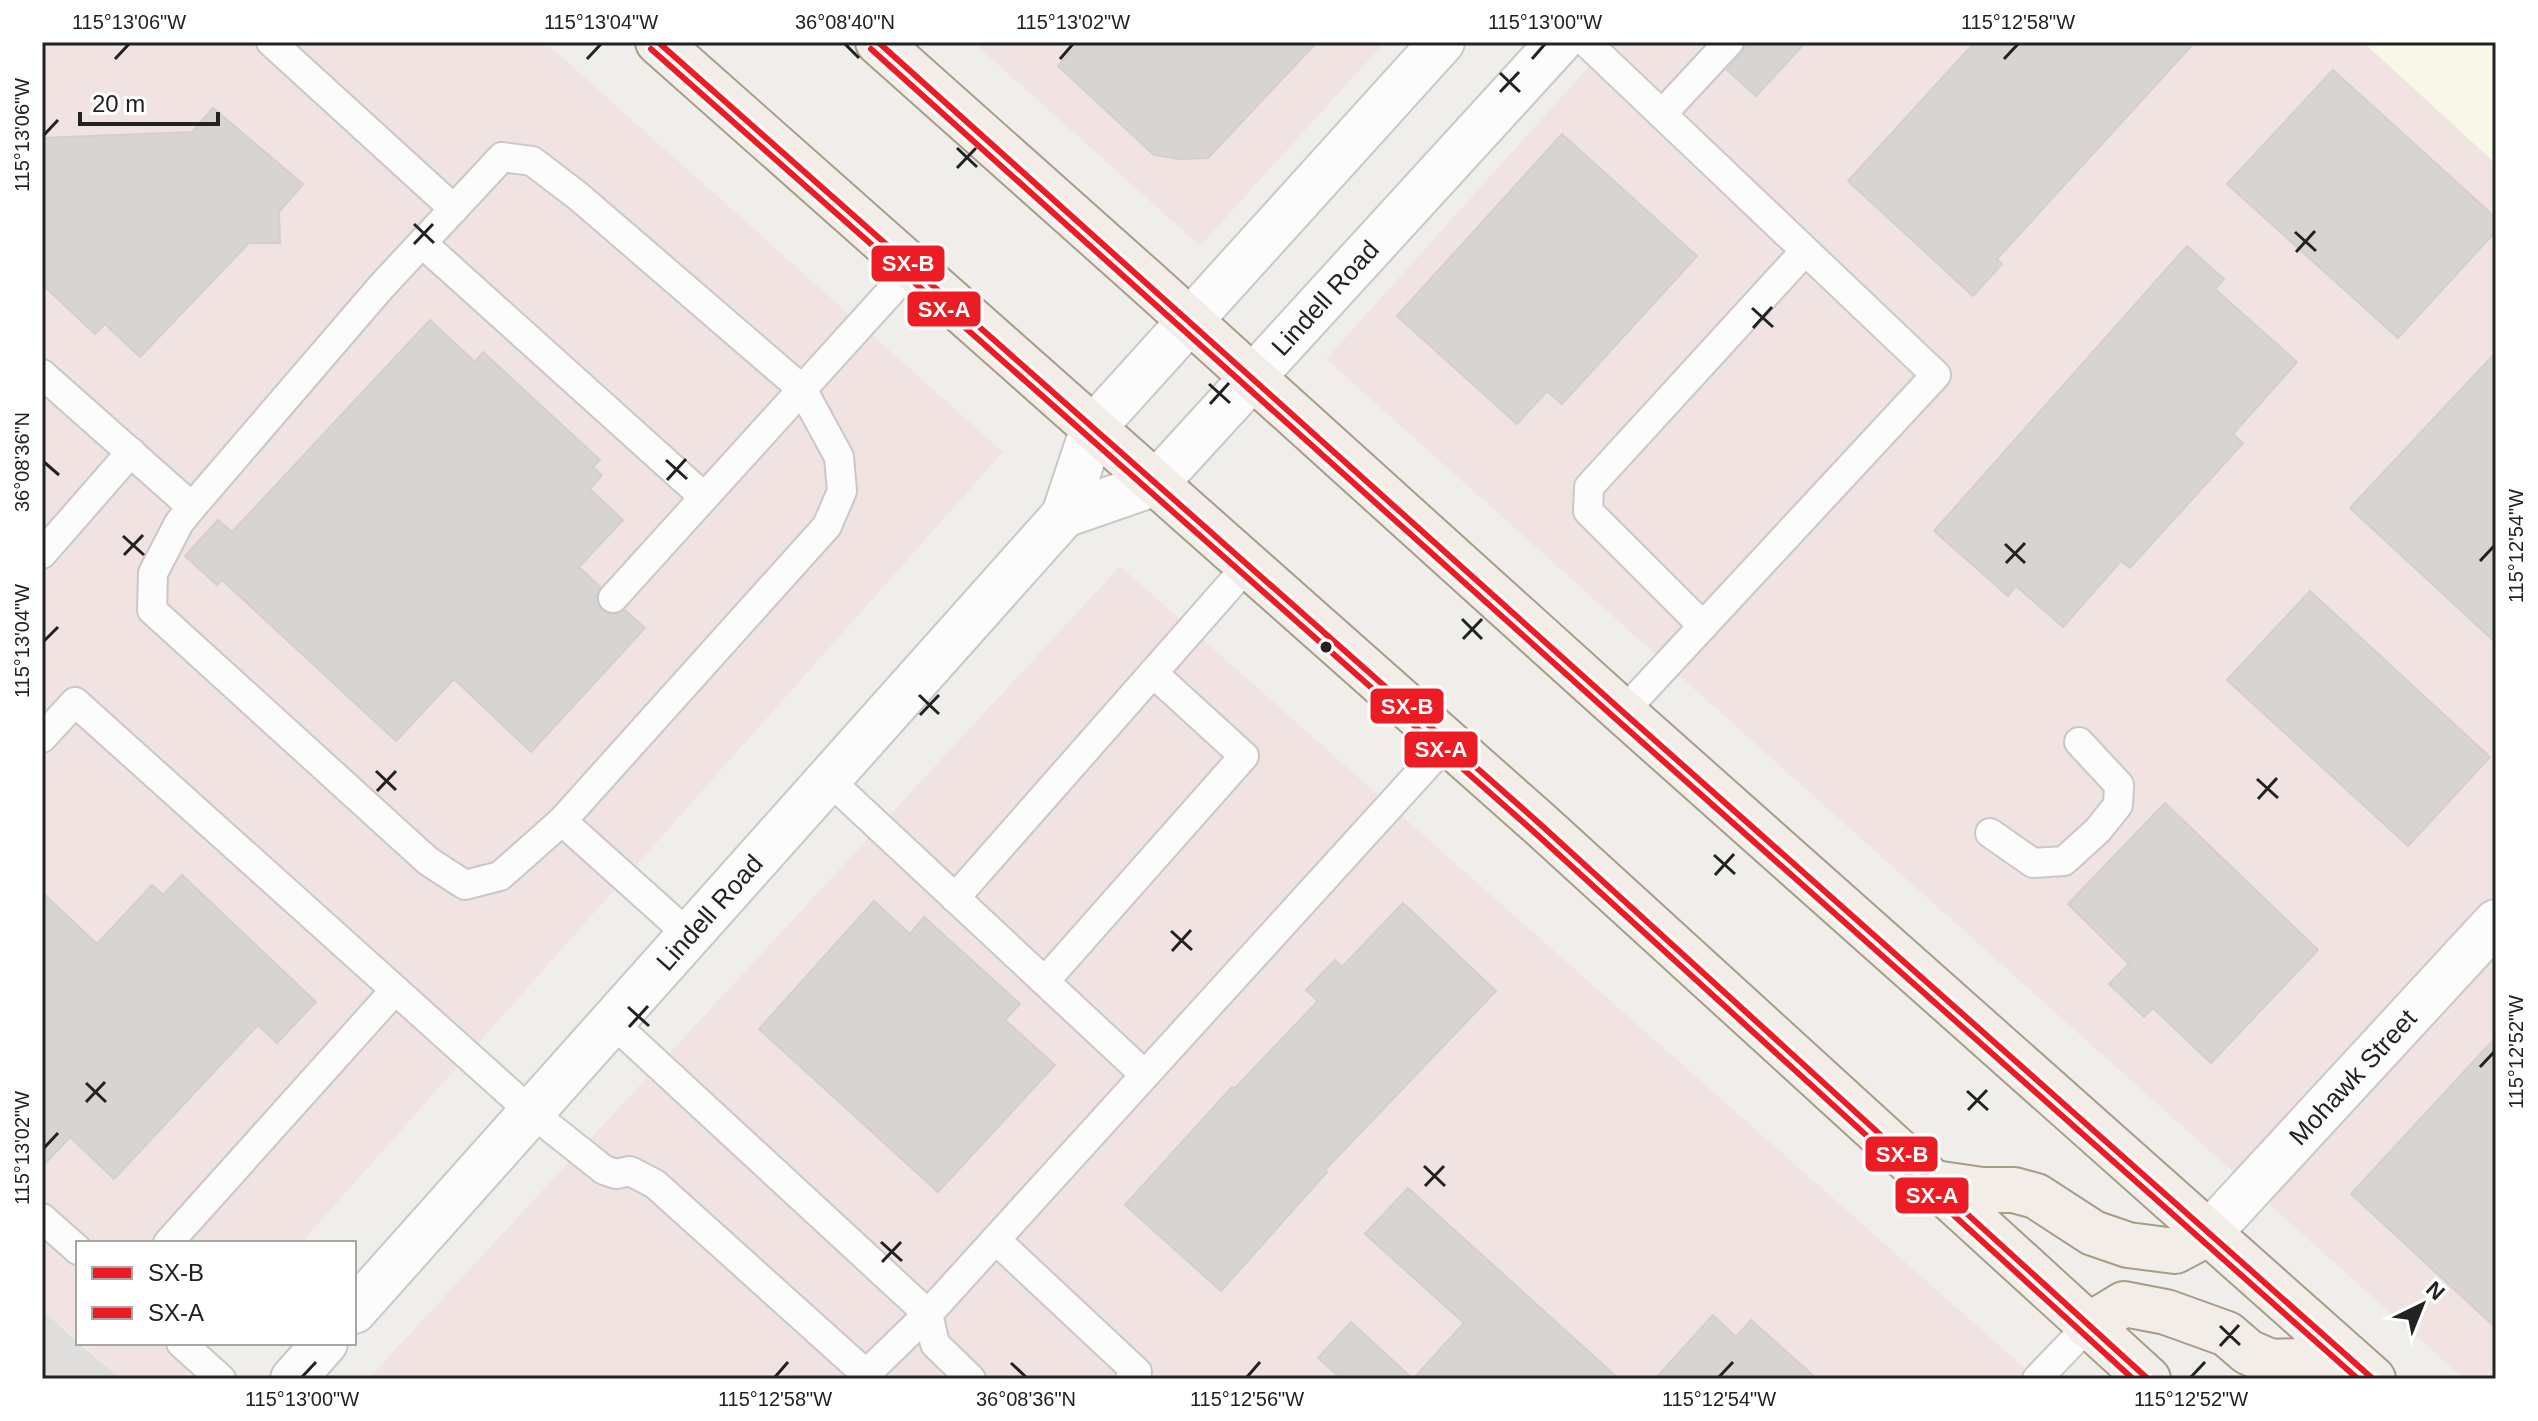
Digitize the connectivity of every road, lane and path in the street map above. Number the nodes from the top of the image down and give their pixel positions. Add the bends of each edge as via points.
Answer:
1 (271, 42) edge
2 (658, 42) edge
3 (878, 42) edge
4 (1442, 42) edge
5 (1559, 42) edge
6 (1586, 42) edge
7 (1729, 42) edge
8 (1662, 114) junction
9 (454, 209) junction
10 (422, 243) junction
11 (1805, 251) junction
12 (912, 268) junction
13 (1189, 319) junction
14 (42, 374) edge
15 (1253, 377) junction
16 (802, 389) junction
17 (1093, 428) junction
18 (131, 452) junction
19 (1156, 483) junction
20 (704, 497) junction
21 (192, 507) junction
22 (1064, 515) junction
23 (42, 554) edge
24 (1248, 565) junction
25 (613, 598) dead end
26 (1703, 626) junction
27 (1153, 673) junction
28 (1623, 712) junction
29 (42, 738) edge
30 (1448, 742) junction
31 (2079, 742) dead end
32 (829, 780) junction
33 (562, 821) junction
34 (1990, 833) dead end
35 (955, 898) junction
36 (2496, 922) edge
37 (690, 936) junction
38 (1045, 981) junction
39 (395, 990) junction
40 (612, 1022) junction
41 (1145, 1075) junction
42 (531, 1112) junction
43 (1934, 1183) junction
44 (42, 1218) edge
45 (2209, 1233) junction
46 (996, 1240) junction
47 (170, 1241) edge
48 (76, 1248) edge
49 (356, 1309) edge
50 (928, 1314) junction
51 (2088, 1326) junction
52 (183, 1345) edge
53 (2361, 1369) edge
54 (221, 1379) edge
55 (971, 1379) edge
56 (1130, 1379) edge
57 (2037, 1379) edge
58 (2148, 1379) edge

1 - 9 lane
2 - 12 main road
3 - 13 main road
4 - 13 street, Lindell Road
5 - 15 street, Lindell Road
6 - 8 lane
7 - 8 lane
8 - 11 lane
9 - 10 lane
9 - 16 lane via 502,157 532,161
10 - 20 lane
10 - 21 lane
11 - 26 lane via 1589,487 1588,511
11 - 26 lane via 1936,375
12 - 16 lane
12 - 17 main road
13 - 15 main road
13 - 17 street, Lindell Road
14 - 18 lane
15 - 19 street, Lindell Road
15 - 28 main road
16 - 20 lane
16 - 33 lane via 839,457 842,491 827,526
17 - 19 main road
17 - 22 street, Lindell Road
18 - 21 lane
18 - 23 lane
19 - 22 street, Lindell Road
19 - 24 main road
20 - 25 lane
21 - 33 lane via 153,573 152,610 428,861 465,885 500,876
22 - 32 street, Lindell Road
24 - 27 lane
24 - 30 main road
26 - 28 lane
27 - 35 lane
27 - 38 lane via 1244,756
28 - 45 main road
29 - 39 lane via 75,702
30 - 41 lane
30 - 43 main road
31 - 34 lane via 2119,785 2118,805 2098,830 2064,861 2033,863
32 - 35 lane
32 - 37 street, Lindell Road
33 - 37 lane
35 - 38 lane
36 - 45 street, Mohawk Street
37 - 40 street, Lindell Road
38 - 41 lane
39 - 42 lane
39 - 47 lane
40 - 42 street, Lindell Road
40 - 50 lane
41 - 46 lane
42 - 49 street, Lindell Road
42 - 50 lane via 604,1170 630,1171 655,1184 866,1374
43 - 45 main road via 2036,1196 2093,1233 2128,1245 2175,1251
43 - 51 main road
44 - 48 lane
45 - 53 main road
46 - 50 lane
46 - 56 lane via 1137,1372
50 - 55 lane via 935,1344
51 - 53 main road via 2124,1304 2166,1312 2227,1334 2271,1362
51 - 57 lane
51 - 58 main road
52 - 54 lane

